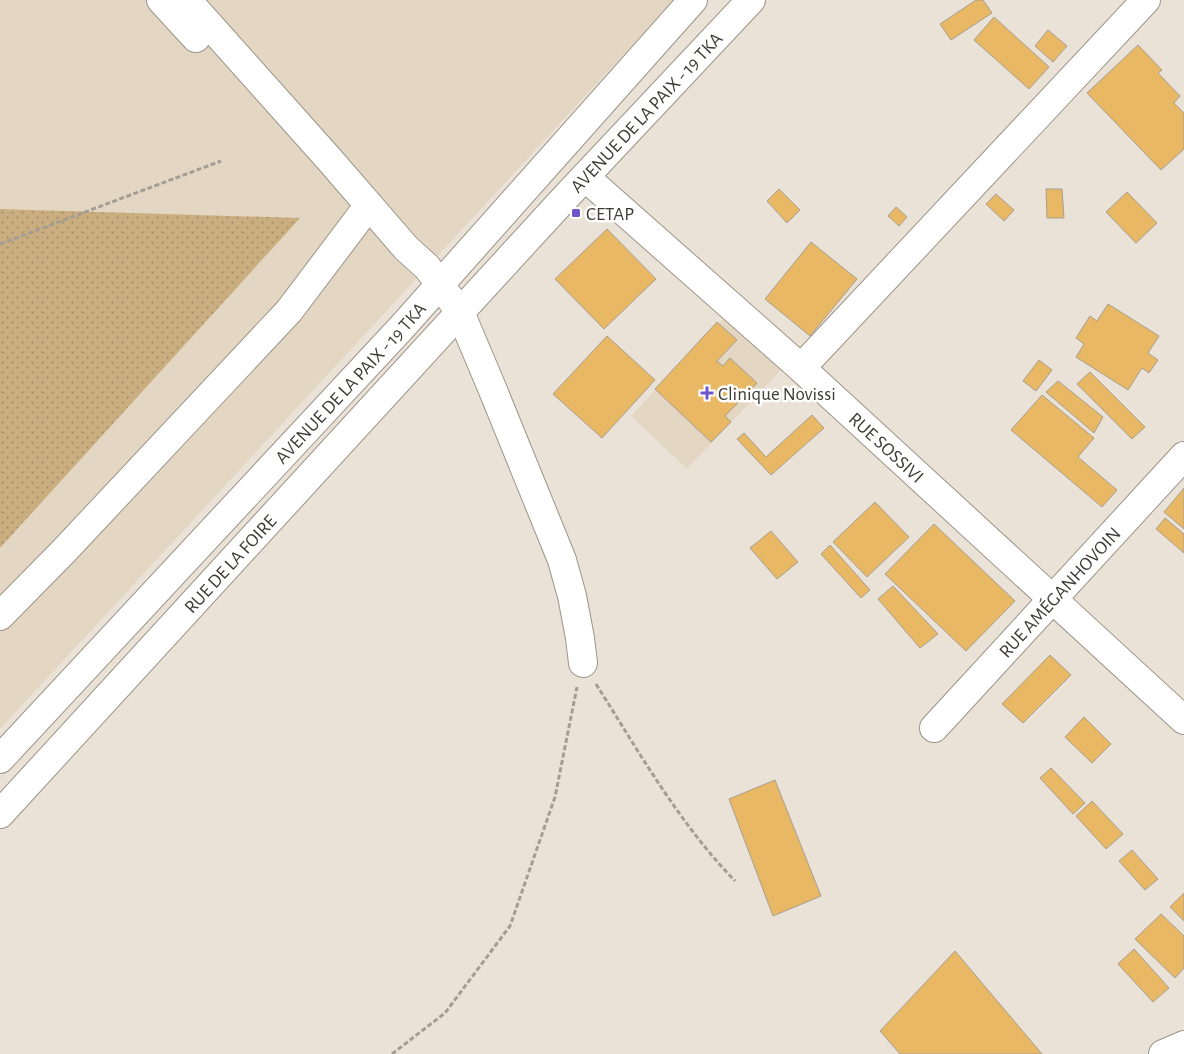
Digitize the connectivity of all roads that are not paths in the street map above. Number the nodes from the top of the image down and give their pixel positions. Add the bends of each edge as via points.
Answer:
1 (161, 0) edge
2 (187, 0) edge
3 (693, 0) edge
4 (751, 0) edge
5 (1146, 0) edge
6 (666, 29) junction
7 (698, 57) junction
8 (585, 177) junction
9 (364, 212) junction
10 (439, 284) junction
11 (460, 312) junction
12 (801, 368) junction
13 (1184, 456) edge
14 (1052, 599) junction
15 (0, 616) edge
16 (583, 662) road end
17 (1184, 720) edge
18 (934, 728) dead end
19 (0, 759) edge
20 (0, 814) edge
21 (1184, 1045) edge
22 (1163, 1054) edge

1 - 9 main road
2 - 9 main road
3 - 6 main road, AVENUE DE LA PAIX - 19 TKA
4 - 7 main road, AVENUE DE LA PAIX - 19 TKA
5 - 12 main road
6 - 7 main road
6 - 10 main road, AVENUE DE LA PAIX - 19 TKA
7 - 8 main road, AVENUE DE LA PAIX - 19 TKA
8 - 11 main road, AVENUE DE LA PAIX - 19 TKA
8 - 12 main road, RUE SOSSIVI
9 - 10 main road via 427,267
9 - 15 main road via 289,310
10 - 11 main road
10 - 19 main road, AVENUE DE LA PAIX - 19 TKA
11 - 16 main road via 562,560 572,596
11 - 20 main road, RUE DE LA FOIRE
12 - 14 main road, RUE SOSSIVI
13 - 14 main road, RUE AMÉGANHOVOIN
14 - 17 main road, RUE SOSSIVI
14 - 18 main road, RUE AMÉGANHOVOIN
21 - 22 main road

